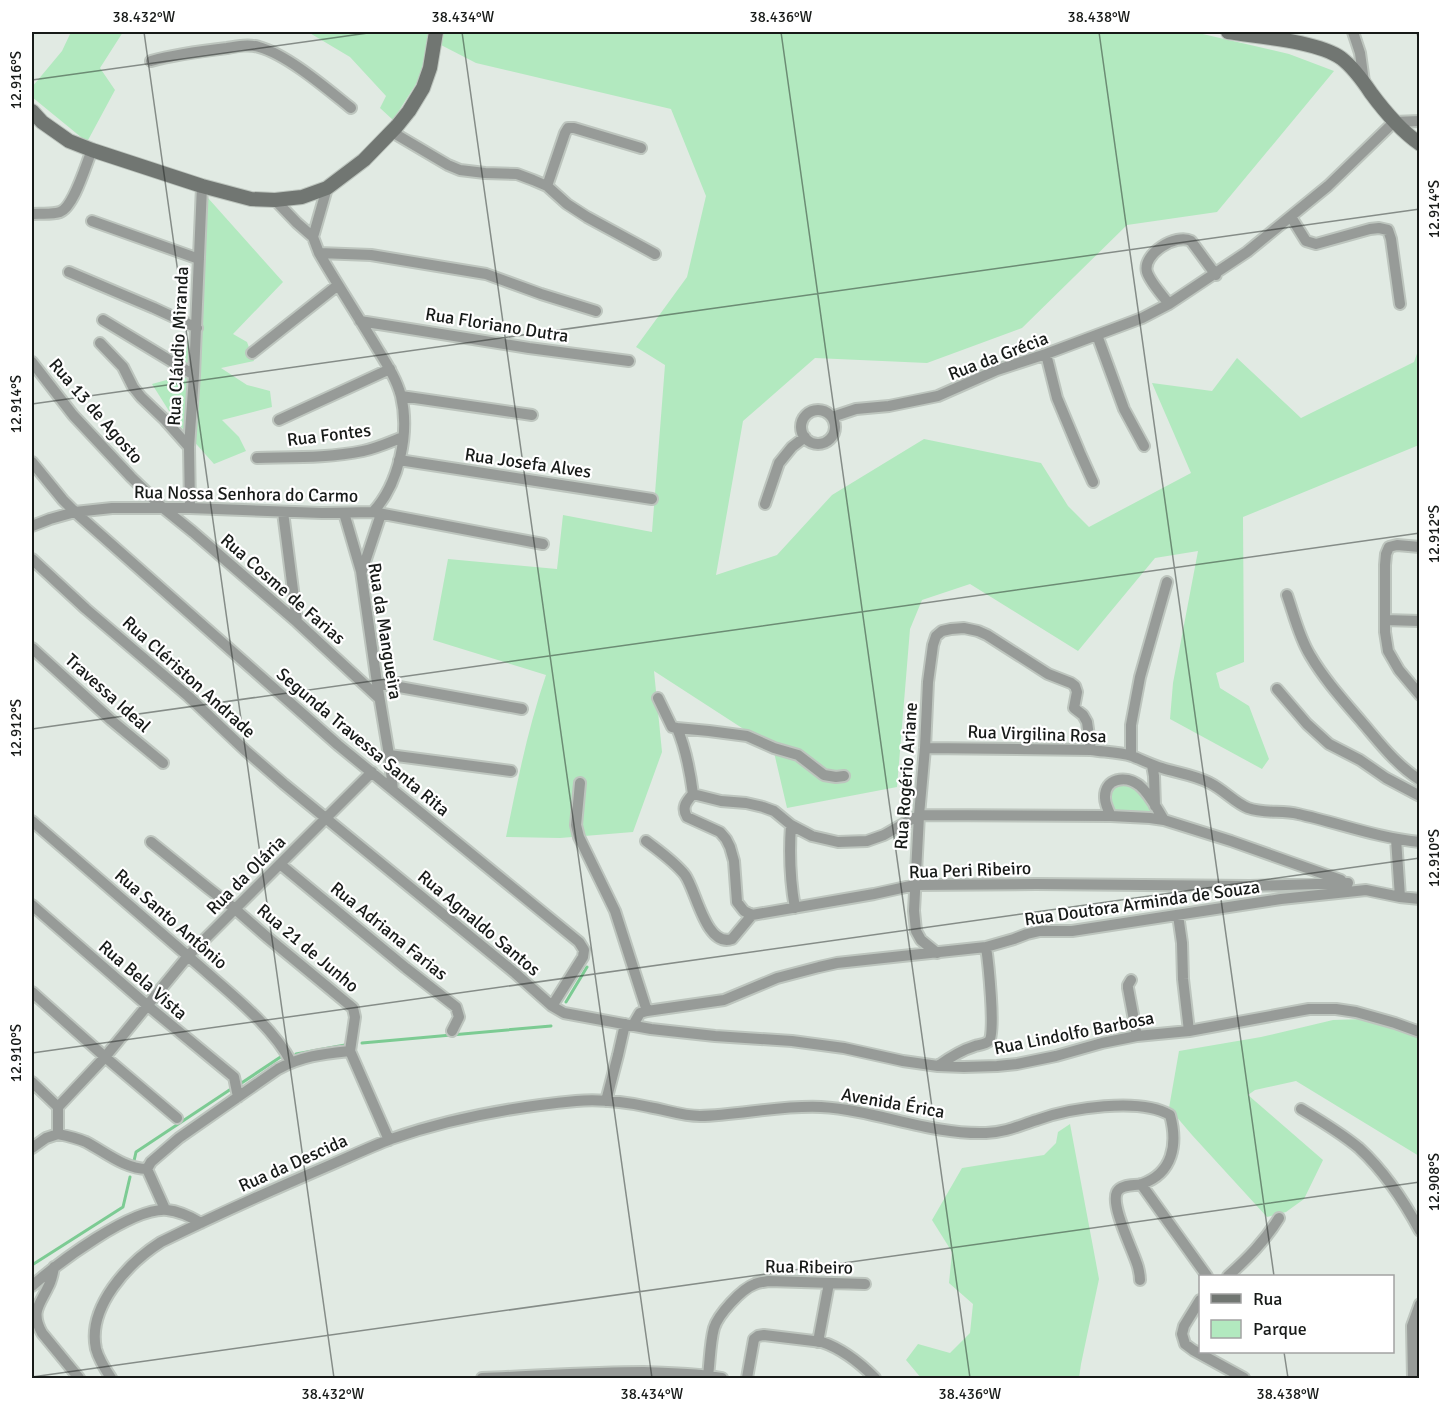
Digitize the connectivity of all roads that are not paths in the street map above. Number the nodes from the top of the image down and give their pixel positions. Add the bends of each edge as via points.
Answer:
1 (436, 32) edge
2 (1228, 32) edge
3 (1353, 32) edge
4 (151, 61) dead end
5 (1364, 82) junction
6 (351, 108) dead end
7 (32, 111) edge
8 (1419, 121) edge
9 (1394, 122) junction
10 (392, 132) junction
11 (1419, 144) edge
12 (641, 148) dead end
13 (92, 150) junction
14 (202, 186) junction
15 (547, 186) junction
16 (327, 188) junction
17 (275, 200) junction
18 (32, 214) edge
19 (1291, 217) junction
20 (92, 222) dead end
21 (313, 237) junction
22 (319, 253) junction
23 (655, 254) dead end
24 (199, 259) junction
25 (69, 272) dead end
26 (1216, 274) junction
27 (338, 285) junction
28 (1169, 304) junction
29 (1400, 304) dead end
30 (596, 311) dead end
31 (103, 320) dead end
32 (360, 321) junction
33 (197, 328) junction
34 (1097, 335) junction
35 (100, 343) dead end
36 (252, 353) dead end
37 (1046, 354) junction
38 (629, 361) dead end
39 (32, 362) edge
40 (390, 369) junction
41 (194, 375) junction
42 (401, 396) junction
43 (532, 415) dead end
44 (832, 417) junction
45 (279, 420) dead end
46 (403, 437) junction
47 (805, 437) junction
48 (1144, 446) dead end
49 (189, 447) junction
50 (257, 458) dead end
51 (399, 460) junction
52 (32, 462) edge
53 (1093, 482) dead end
54 (652, 499) dead end
55 (765, 504) dead end
56 (162, 507) junction
57 (190, 508) junction
58 (75, 512) junction
59 (283, 512) junction
60 (344, 513) junction
61 (377, 513) junction
62 (32, 526) edge
63 (543, 544) dead end
64 (1419, 548) edge
65 (32, 559) edge
66 (362, 571) junction
67 (1167, 582) dead end
68 (1287, 595) dead end
69 (1385, 620) junction
70 (1419, 621) edge
71 (297, 622) junction
72 (32, 648) edge
73 (377, 683) junction
74 (1276, 689) dead end
75 (1419, 695) edge
76 (379, 698) junction
77 (658, 698) dead end
78 (522, 709) dead end
79 (677, 728) junction
80 (925, 748) junction
81 (1091, 750) junction
82 (389, 755) junction
83 (1131, 756) junction
84 (163, 763) dead end
85 (1152, 765) junction
86 (511, 771) dead end
87 (372, 772) junction
88 (844, 776) dead end
89 (1419, 780) edge
90 (580, 783) dead end
91 (393, 790) junction
92 (693, 794) junction
93 (1419, 796) edge
94 (1155, 806) junction
95 (919, 815) junction
96 (1111, 816) junction
97 (326, 818) junction
98 (1164, 820) junction
99 (32, 821) edge
100 (791, 825) junction
101 (1396, 839) junction
102 (646, 841) dead end
103 (151, 842) dead end
104 (1419, 842) edge
105 (280, 864) junction
106 (1348, 882) junction
107 (915, 885) junction
108 (1366, 890) junction
109 (1400, 897) junction
110 (1419, 899) edge
111 (32, 905) edge
112 (795, 908) junction
113 (235, 909) junction
114 (752, 915) junction
115 (1178, 915) junction
116 (986, 947) junction
117 (937, 953) junction
118 (188, 956) junction
119 (1131, 980) dead end
120 (32, 992) edge
121 (148, 1006) junction
122 (552, 1006) junction
123 (647, 1011) junction
124 (629, 1024) junction
125 (452, 1031) dead end
126 (1189, 1031) junction
127 (1419, 1032) edge
128 (1137, 1036) junction
129 (350, 1051) junction
130 (105, 1057) junction
131 (291, 1062) junction
132 (938, 1066) junction
133 (32, 1082) edge
134 (238, 1097) junction
135 (606, 1101) junction
136 (58, 1107) junction
137 (1301, 1109) dead end
138 (177, 1118) dead end
139 (58, 1134) junction
140 (389, 1140) junction
141 (32, 1148) edge
142 (147, 1169) junction
143 (1141, 1184) junction
144 (165, 1209) junction
145 (1279, 1218) dead end
146 (201, 1223) junction
147 (1419, 1231) edge
148 (54, 1266) junction
149 (1207, 1275) edge
150 (1229, 1275) edge
151 (1140, 1280) dead end
152 (829, 1283) junction
153 (865, 1284) dead end
154 (32, 1286) edge
155 (1199, 1302) edge
156 (1419, 1304) edge
157 (818, 1342) junction
158 (708, 1376) junction
159 (79, 1378) edge
160 (111, 1378) edge
161 (483, 1378) edge
162 (722, 1378) edge
163 (747, 1378) edge
164 (875, 1378) edge
165 (1244, 1378) edge
166 (1413, 1378) edge

1 - 10 main road via 423,88
2 - 5 main road via 1318,48 1340,57
3 - 5 street
4 - 6 street via 201,50 259,47 302,70
5 - 9 main road
7 - 13 main road via 69,141
8 - 9 street
9 - 11 main road
9 - 19 street, Rua da Grécia
10 - 15 street via 460,170 516,174
10 - 16 main road
12 - 15 street via 568,128
13 - 14 main road
13 - 18 street via 66,208
14 - 17 main road via 251,199
14 - 24 street, Rua Cláudio Miranda
15 - 23 street via 586,217
16 - 17 main road via 302,197
16 - 21 street
17 - 21 street, Rua Nossa Senhora do Carmo
19 - 26 street, Rua da Grécia
19 - 29 street via 1306,241 1316,244 1370,229 1388,230
20 - 24 street
21 - 22 street, Rua Nossa Senhora do Carmo
22 - 27 street, Rua Nossa Senhora do Carmo
22 - 30 street via 371,255 486,274
24 - 33 street, Rua Cláudio Miranda
25 - 33 street
26 - 28 street, Rua da Grécia
26 - 28 street via 1191,241 1172,241 1150,256 1147,271
27 - 32 street, Rua Nossa Senhora do Carmo
27 - 36 street
28 - 34 street, Rua da Grécia
31 - 41 street
32 - 38 street, Rua Floriano Dutra
32 - 40 street, Rua Nossa Senhora do Carmo
33 - 41 street, Rua Cláudio Miranda
34 - 37 street, Rua da Grécia
34 - 48 street via 1124,409
35 - 49 street via 123,367 141,397
37 - 44 street, Rua da Grécia via 938,396
37 - 53 street via 1057,398
39 - 56 street, Rua 13 de Agosto via 73,415
40 - 42 street, Rua Nossa Senhora do Carmo
40 - 45 street
41 - 49 street, Rua Cláudio Miranda
42 - 43 street
42 - 46 street, Rua Nossa Senhora do Carmo
44 - 47 street via 835,429 830,439 819,444
44 - 47 street via 823,411 808,413 802,422
46 - 50 street, Rua Fontes via 353,452
46 - 51 street, Rua Nossa Senhora do Carmo
47 - 55 street via 779,463
49 - 57 street, Rua Cláudio Miranda
51 - 54 street, Rua Josefa Alves
51 - 61 street, Rua Nossa Senhora do Carmo
52 - 58 street, Segunda Travessa Santa Rita
56 - 57 street, Rua Nossa Senhora do Carmo
56 - 58 street, Rua Nossa Senhora do Carmo
56 - 71 street, Rua Cosme de Farias
57 - 59 street, Rua Nossa Senhora do Carmo
58 - 62 street, Rua Nossa Senhora do Carmo
58 - 87 street, Segunda Travessa Santa Rita
59 - 60 street, Rua Nossa Senhora do Carmo
59 - 71 street
60 - 61 street, Rua Nossa Senhora do Carmo
60 - 66 street, Rua da Mangueira
61 - 63 street
61 - 66 street
64 - 69 street via 1389,547 1385,565
65 - 97 street, Rua Clériston Andrade
66 - 73 street, Rua da Mangueira
67 - 83 street via 1137,694
68 - 89 street via 1302,639 1318,667 1388,752
69 - 70 street
69 - 75 street via 1388,651
71 - 76 street, Rua Cosme de Farias
72 - 84 street, Travessa Ideal
73 - 76 street, Rua da Mangueira
73 - 78 street
74 - 93 street via 1329,744
76 - 82 street, Rua da Mangueira
77 - 79 street via 672,728
79 - 88 street via 747,736 798,755 824,775
79 - 92 street
80 - 81 street, Rua Virgilina Rosa
80 - 81 street, Rua Rogério Ariane via 933,645 942,631 964,628 978,631 1047,674 1075,686 1074,708 1087,722
80 - 95 street, Rua Rogério Ariane
81 - 83 street, Rua Virgilina Rosa
82 - 86 street
82 - 91 street, Rua da Mangueira
83 - 85 street, Rua Virgilina Rosa
85 - 94 street
85 - 101 street, Rua Virgilina Rosa via 1208,782 1246,808 1298,814
87 - 91 street, Segunda Travessa Santa Rita
87 - 97 street, Rua da Olária
90 - 123 street via 576,825 579,837 615,911
91 - 122 street, Segunda Travessa Santa Rita via 579,942 583,957
92 - 100 street via 763,807
92 - 114 street via 687,800 685,813 726,839 734,861 737,902
94 - 96 street via 1138,784 1118,779 1109,784 1104,799
94 - 98 street
95 - 96 street
95 - 100 street via 867,841 824,840
95 - 107 street, Rua Rogério Ariane
96 - 98 street
97 - 105 street, Rua da Olária
97 - 122 street, Rua Agnaldo Santos
98 - 106 street
99 - 118 street, Rua Santo Antônio
100 - 112 street via 790,876
101 - 104 street, Rua Virgilina Rosa
101 - 109 street
102 - 114 street via 686,876 701,912 721,940 732,939
103 - 113 street
105 - 113 street, Rua da Olária
105 - 125 street, Rua Adriana Farias via 456,1007 459,1017
106 - 107 street, Rua Peri Ribeiro via 1238,886
106 - 108 street
107 - 112 street, Rua Peri Ribeiro
107 - 117 street, Rua Rogério Ariane via 916,931
108 - 109 street, Rua Doutora Arminda de Souza
108 - 115 street, Rua Doutora Arminda de Souza
109 - 110 street, Rua Doutora Arminda de Souza
111 - 121 street, Rua Bela Vista
112 - 114 street, Rua Peri Ribeiro
113 - 118 street, Rua da Olária
113 - 129 street, Rua 21 de Junho via 353,1008 356,1017
115 - 116 street, Rua Doutora Arminda de Souza via 1072,931 1040,931
115 - 126 street
116 - 117 street, Rua Doutora Arminda de Souza
116 - 132 street via 990,1038
117 - 123 street, Rua Doutora Arminda de Souza via 837,963 777,978 724,1000
118 - 121 street, Rua da Olária
118 - 131 street, Rua Santo Antônio via 284,1047
119 - 128 street via 1128,988
120 - 130 street
121 - 130 street, Rua da Olária
121 - 134 street, Rua Bela Vista via 234,1077
122 - 124 street, Rua Agnaldo Santos via 564,1013
123 - 124 street
124 - 132 street, Rua Lindolfo Barbosa via 844,1048
124 - 135 street
126 - 127 street, Rua Lindolfo Barbosa via 1322,1008 1374,1017
126 - 128 street, Rua Lindolfo Barbosa
128 - 132 street, Rua Lindolfo Barbosa via 1017,1064
129 - 131 street
129 - 140 street
130 - 136 street, Rua da Olária
130 - 138 street
131 - 134 street
133 - 136 street
134 - 142 street via 179,1138
135 - 140 street, Rua da Descida via 490,1113
135 - 143 street, Avenida Érica via 692,1116 821,1107 969,1133 1001,1132 1089,1107 1142,1107 1170,1115 1173,1127 1170,1161 1158,1175
136 - 139 street
137 - 147 street via 1360,1149 1387,1179
139 - 141 street
139 - 142 street via 86,1142 138,1169
140 - 146 street, Rua da Descida
142 - 144 street
143 - 149 street
143 - 151 street via 1122,1188 1116,1195
144 - 146 street
144 - 148 street via 136,1216
145 - 150 street via 1256,1251
146 - 160 street, Rua da Descida via 146,1252 106,1297 95,1333 96,1349
148 - 154 street
148 - 159 street via 50,1285 39,1302 38,1326
152 - 153 street, Rua Ribeiro
152 - 157 street
152 - 158 street, Rua Ribeiro via 769,1281 749,1287 716,1321
155 - 165 street via 1184,1326 1185,1344
156 - 166 street via 1412,1326
157 - 163 street via 758,1336 752,1344
157 - 164 street via 850,1356
158 - 161 street via 611,1372
158 - 162 street

